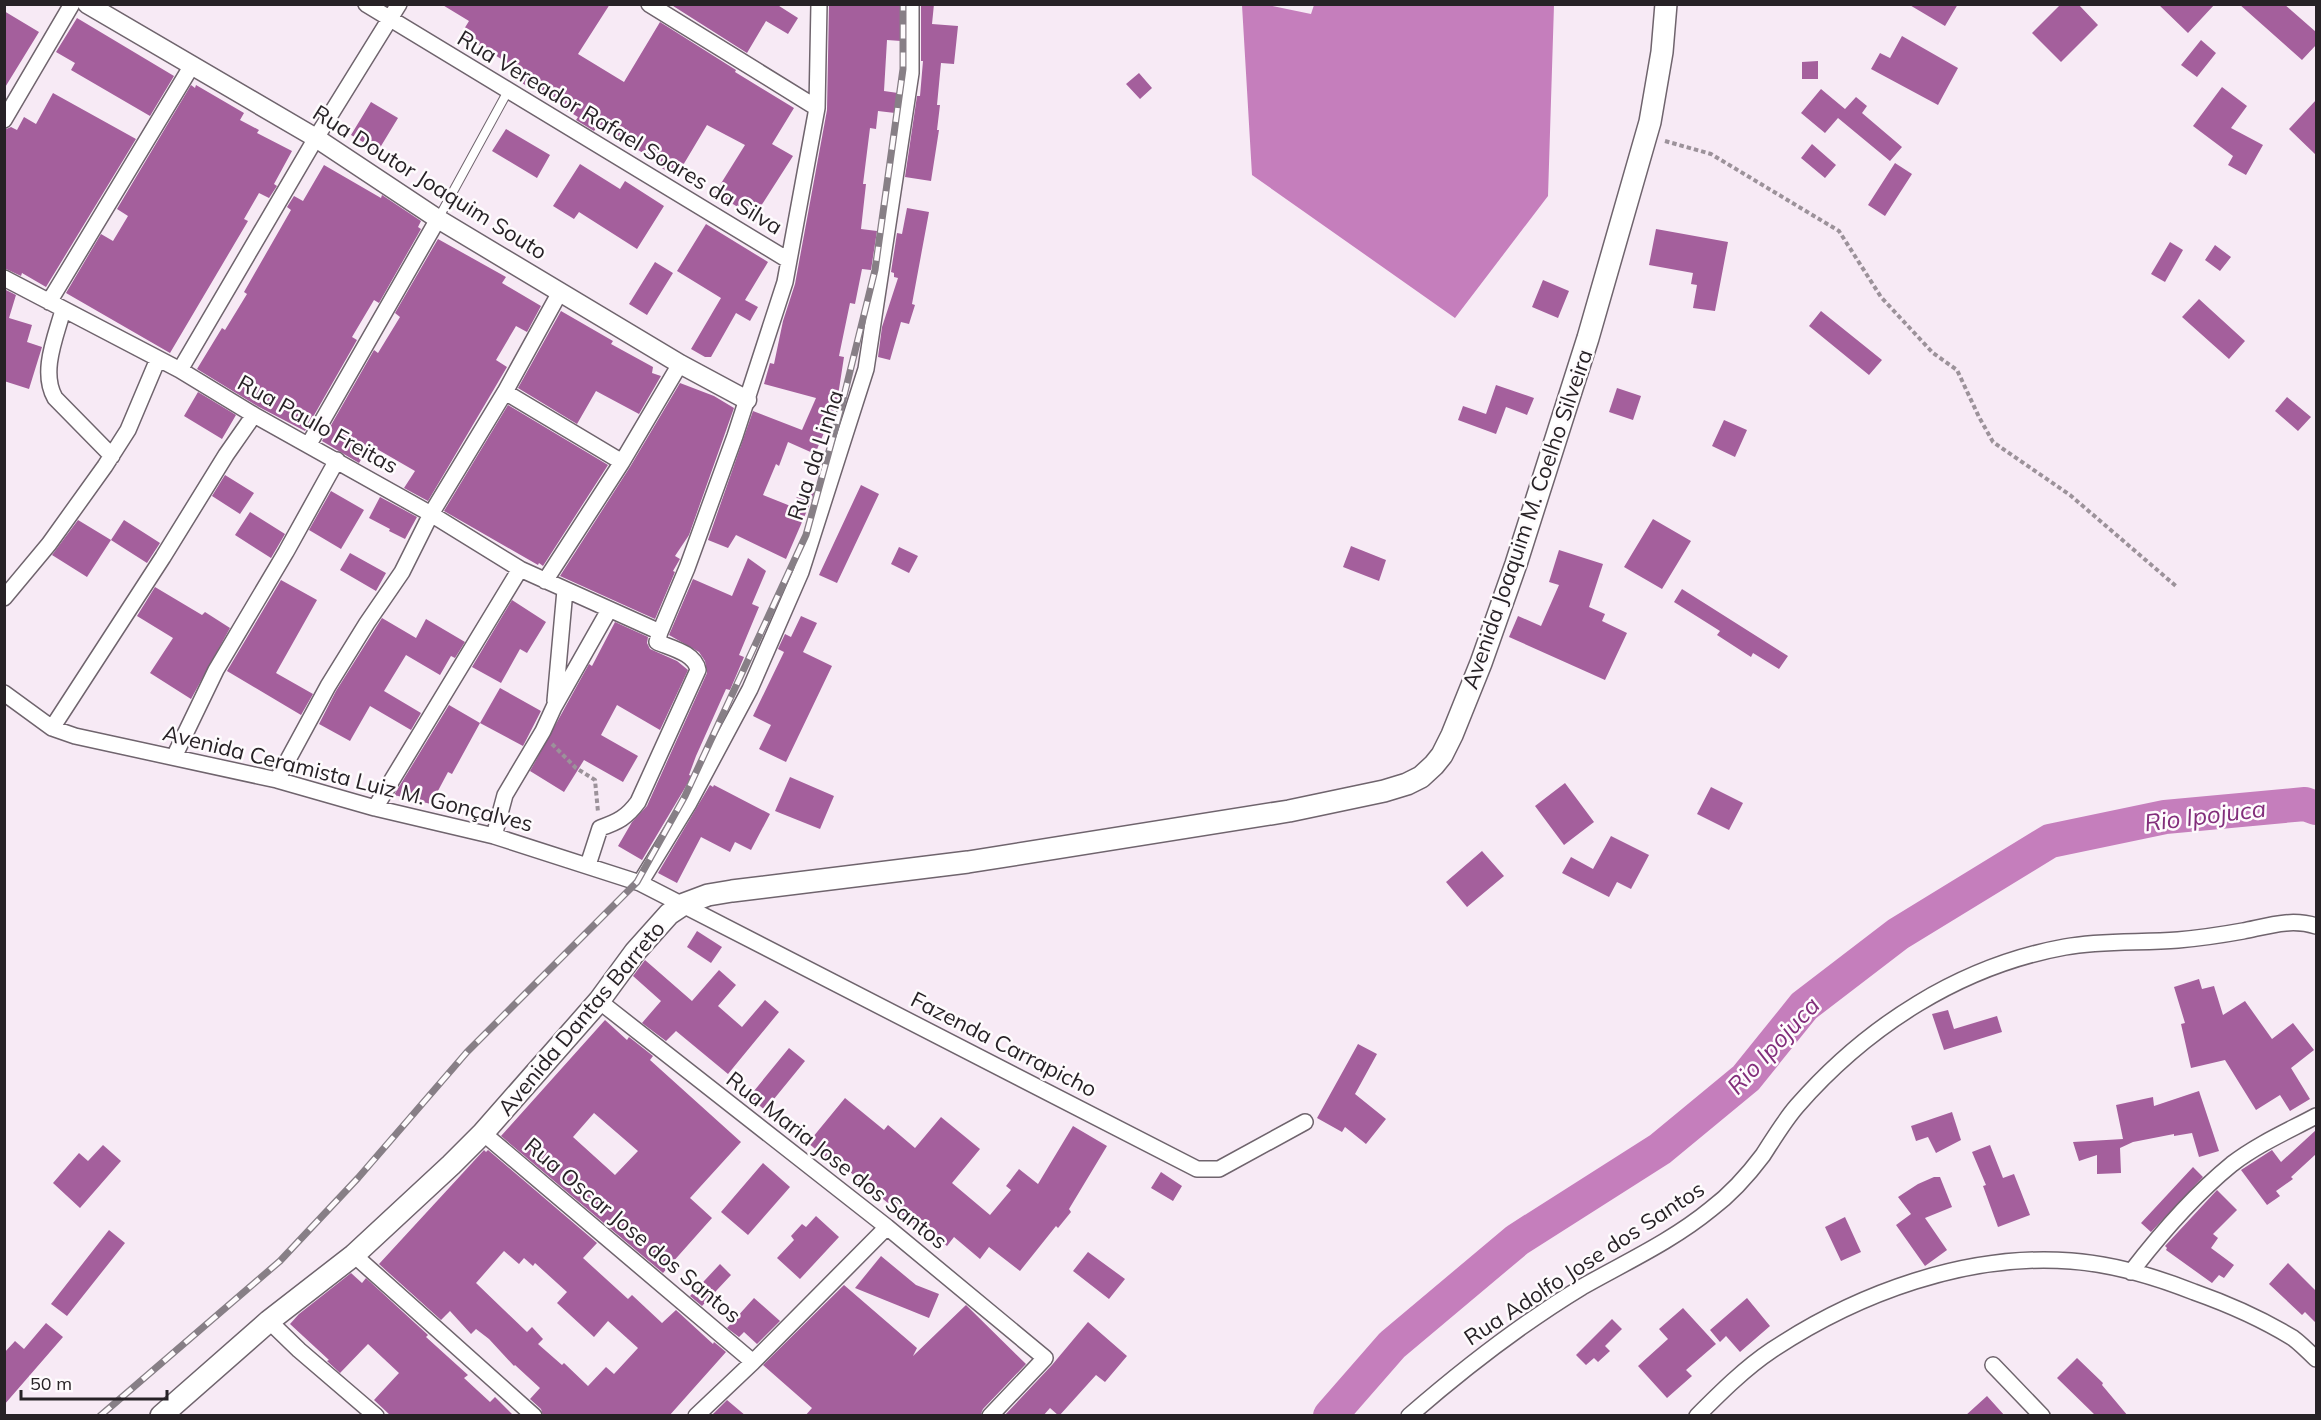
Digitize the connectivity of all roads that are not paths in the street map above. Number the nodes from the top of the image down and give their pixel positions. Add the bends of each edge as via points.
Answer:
1 (72, 4) edge
2 (87, 4) edge
3 (366, 4) edge
4 (399, 4) edge
5 (649, 4) edge
6 (819, 4) edge
7 (911, 4) edge
8 (1666, 4) edge
9 (391, 20) junction
10 (191, 67) junction
11 (508, 91) junction
12 (817, 108) junction
13 (4, 120) edge
14 (316, 138) junction
15 (438, 219) junction
16 (788, 260) junction
17 (4, 278) edge
18 (560, 292) junction
19 (49, 302) junction
20 (63, 310) junction
21 (158, 359) junction
22 (680, 364) junction
23 (180, 370) junction
24 (505, 392) junction
25 (747, 400) junction
26 (254, 415) junction
27 (309, 444) junction
28 (112, 456) junction
29 (337, 460) junction
30 (622, 462) junction
31 (431, 514) junction
32 (520, 569) junction
33 (545, 581) junction
34 (565, 590) junction
35 (4, 598) edge
36 (609, 610) junction
37 (660, 632) junction
38 (4, 693) edge
39 (554, 707) junction
40 (52, 728) junction
41 (174, 757) junction
42 (277, 780) junction
43 (375, 808) junction
44 (1174, 829) joint
45 (494, 836) junction
46 (588, 865) junction
47 (640, 883) junction
48 (684, 903) junction
49 (2316, 926) edge
50 (598, 1001) junction
51 (2316, 1116) edge
52 (1305, 1122) dead end
53 (483, 1133) junction
54 (888, 1227) junction
55 (354, 1255) junction
56 (2131, 1272) junction
57 (269, 1321) junction
58 (2316, 1359) edge
59 (753, 1362) junction
60 (1993, 1365) dead end
61 (161, 1416) edge
62 (376, 1416) edge
63 (534, 1416) edge
64 (696, 1416) edge
65 (990, 1416) edge
66 (1409, 1416) edge
67 (1697, 1416) edge
68 (2043, 1416) edge

1 - 13 street
2 - 10 street, Rua Doutor Joaquim Souto
3 - 9 street, Rua Vereador Rafael Soares da Silva
4 - 9 street
5 - 12 street
6 - 12 street
7 - 47 street, Rua da Linha via 911,73 866,369 801,572 750,689 689,803
8 - 44 main road, Avenida Joaquim M. Coelho Silveira via 1647,135 1588,338 1516,564 1442,755 1420,777 1384,792
9 - 11 street, Rua Vereador Rafael Soares da Silva
9 - 14 street
10 - 14 street, Rua Doutor Joaquim Souto
10 - 19 street
11 - 15 lane
11 - 16 street, Rua Vereador Rafael Soares da Silva
12 - 16 street
14 - 15 street, Rua Doutor Joaquim Souto
14 - 23 street
15 - 18 street, Rua Doutor Joaquim Souto
15 - 27 street
16 - 25 street via 776,312
17 - 19 street, Rua Paulo Freitas
18 - 22 street, Rua Doutor Joaquim Souto
18 - 24 street
19 - 20 street, Rua Paulo Freitas
20 - 21 street, Rua Paulo Freitas
20 - 28 street via 52,350 50,389
21 - 23 street, Rua Paulo Freitas
21 - 28 street via 128,430
22 - 25 street, Rua Doutor Joaquim Souto
22 - 30 street
23 - 26 street, Rua Paulo Freitas
24 - 30 street
24 - 31 street
25 - 37 street
26 - 27 street, Rua Paulo Freitas
26 - 40 street
27 - 29 street, Rua Paulo Freitas
28 - 35 street via 49,544
29 - 31 street, Rua Paulo Freitas
29 - 41 street via 216,670
30 - 33 street
31 - 32 street, Rua Paulo Freitas
31 - 42 street via 402,572 345,659
32 - 33 street, Rua Paulo Freitas
32 - 43 street
33 - 34 street, Rua Paulo Freitas
34 - 36 street, Rua Paulo Freitas
34 - 39 street
36 - 37 street, Rua Paulo Freitas
36 - 39 street
37 - 46 street via 657,642 695,661 698,670 638,802 624,818 600,828
38 - 40 street, Avenida Ceramista Luiz M. Gonçalves
39 - 45 street via 505,795
40 - 41 street, Avenida Ceramista Luiz M. Gonçalves
41 - 42 street, Avenida Ceramista Luiz M. Gonçalves
42 - 43 street, Avenida Ceramista Luiz M. Gonçalves
43 - 45 street, Avenida Ceramista Luiz M. Gonçalves
44 - 48 main road, Avenida Dantas Barreto via 968,862 724,892
45 - 46 street, Avenida Ceramista Luiz M. Gonçalves
46 - 47 street, Avenida Ceramista Luiz M. Gonçalves
47 - 48 street, Avenida Ceramista Luiz M. Gonçalves
48 - 50 main road, Avenida Dantas Barreto via 652,931
48 - 52 street, Fazenda Carrapicho via 1197,1169 1219,1169
49 - 66 street, Rua Adolfo Jose dos Santos via 2287,922 2179,940 2069,946 2037,953 1946,986 1863,1042 1797,1106 1738,1186 1711,1210 1523,1327
50 - 53 main road, Avenida Dantas Barreto
50 - 54 street, Rua Maria Jose dos Santos
51 - 56 street via 2232,1164 2180,1214
53 - 55 main road, Avenida Dantas Barreto
53 - 59 street, Rua Oscar Jose dos Santos
54 - 59 street
54 - 65 street, Rua Maria Jose dos Santos via 1045,1358
55 - 57 main road, Avenida Dantas Barreto
55 - 63 street
56 - 58 street via 2226,1303 2294,1339
56 - 67 street via 2072,1261 2028,1261 1981,1264 1910,1284 1819,1322 1771,1351
57 - 61 main road, Avenida Dantas Barreto
57 - 62 street
59 - 64 street
60 - 68 street

